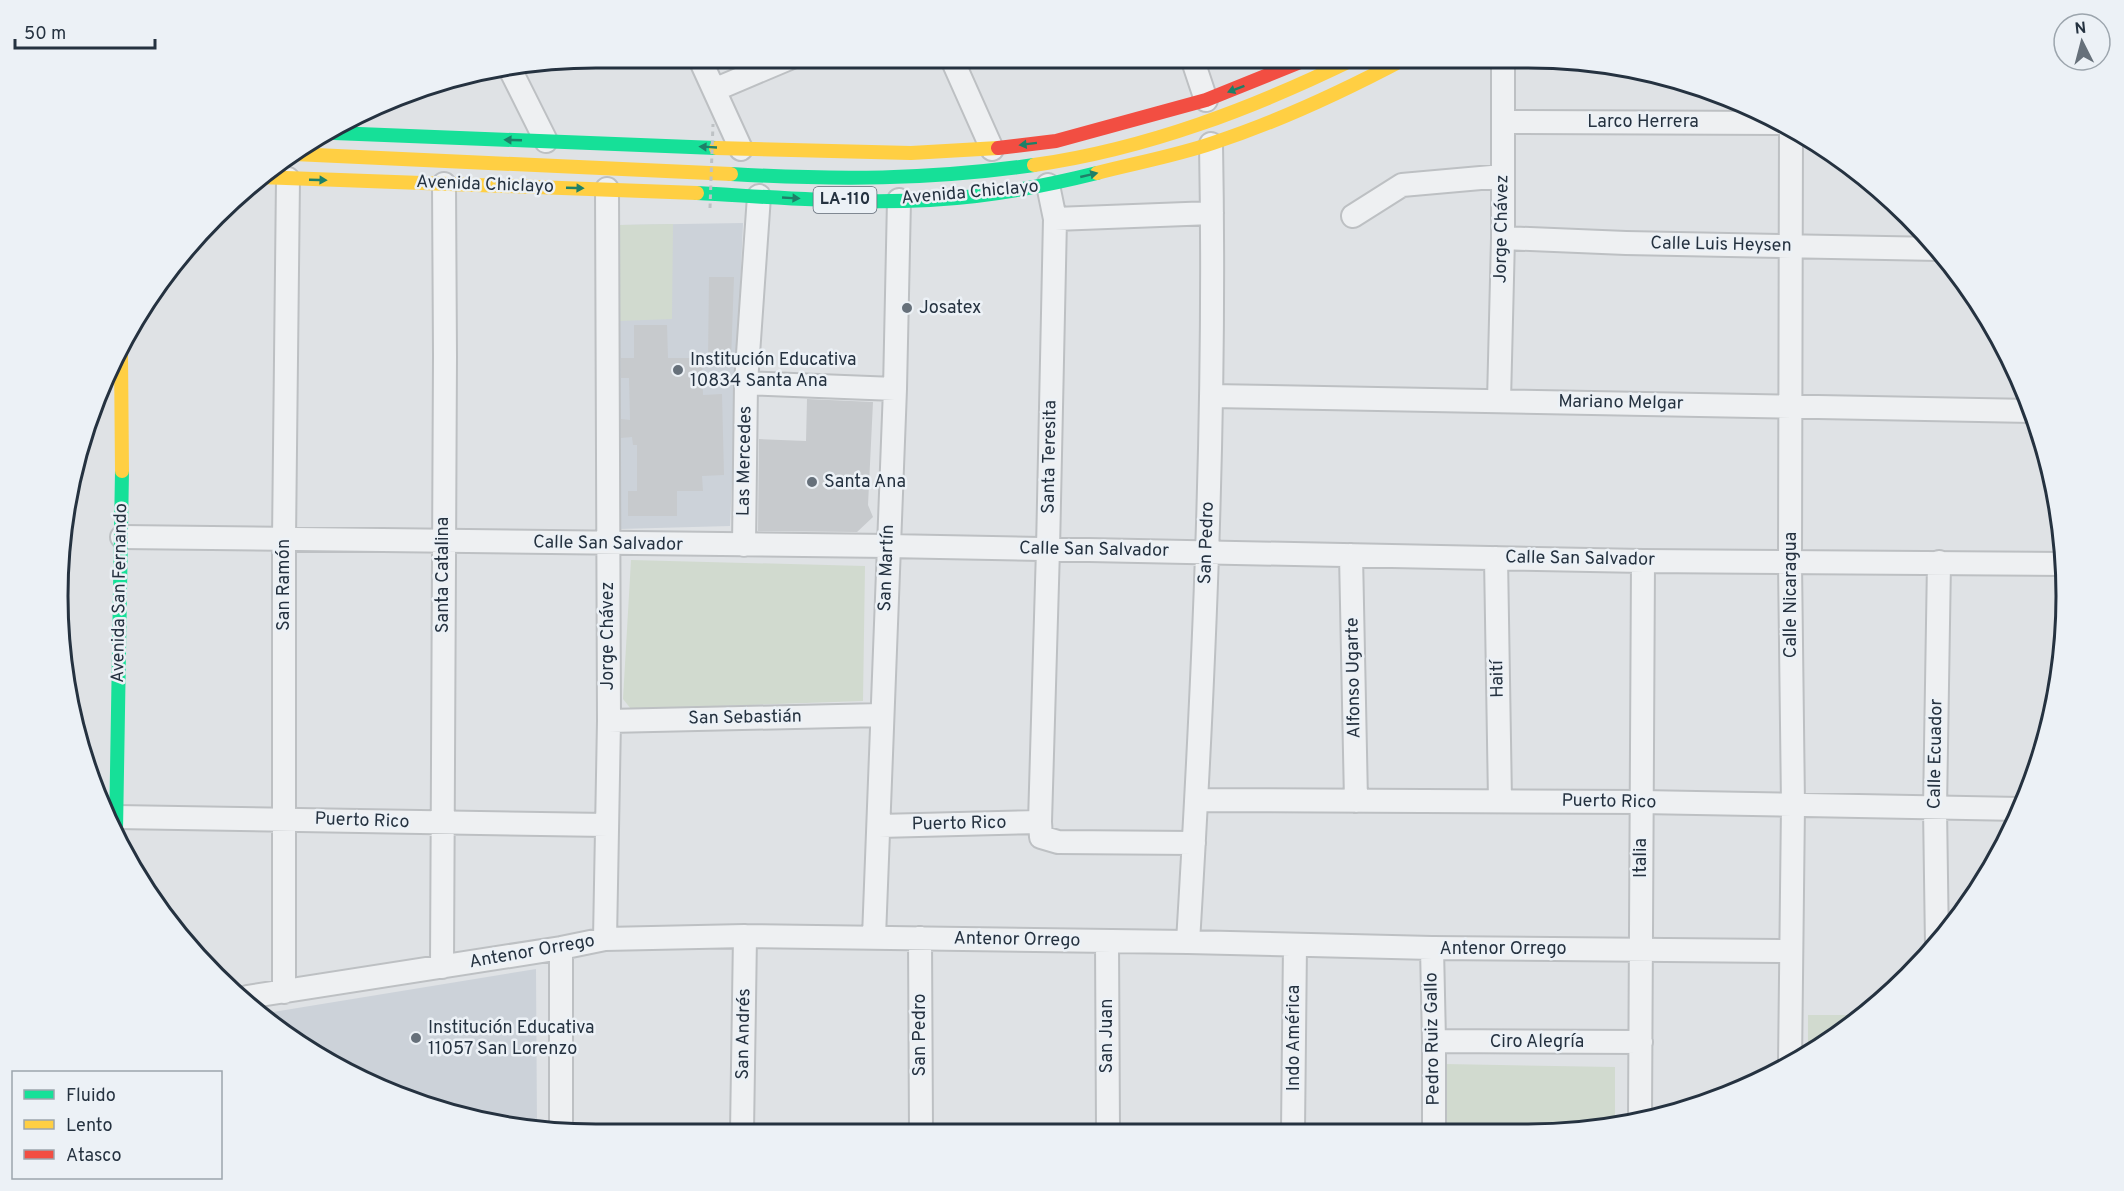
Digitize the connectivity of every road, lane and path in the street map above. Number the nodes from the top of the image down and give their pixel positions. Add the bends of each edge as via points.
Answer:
1 (704, 68) edge
2 (766, 68) edge
3 (956, 68) edge
4 (1195, 68) edge
5 (1285, 68) edge
6 (1337, 68) edge
7 (1387, 68) edge
8 (1503, 68) edge
9 (513, 74) edge
10 (714, 90) junction
11 (1206, 100) junction
12 (1503, 122) junction
13 (1764, 123) edge
14 (713, 124) dead end
15 (340, 133) edge
16 (1791, 137) edge
17 (546, 141) junction
18 (1211, 144) junction
19 (741, 149) junction
20 (992, 149) junction
21 (304, 154) edge
22 (1503, 176) junction
23 (273, 178) edge
24 (288, 179) junction
25 (444, 184) junction
26 (1048, 185) junction
27 (607, 189) junction
28 (759, 196) junction
29 (899, 200) junction
30 (710, 208) dead end
31 (1212, 213) junction
32 (1353, 216) dead end
33 (1055, 219) junction
34 (1503, 238) junction
35 (1791, 247) junction
36 (1926, 249) edge
37 (121, 364) edge
38 (746, 383) junction
39 (895, 389) junction
40 (1211, 396) junction
41 (1499, 401) junction
42 (1791, 406) junction
43 (2022, 411) edge
44 (122, 537) junction
45 (284, 539) junction
46 (443, 542) junction
47 (607, 544) junction
48 (744, 545) junction
49 (888, 546) junction
50 (1048, 549) junction
51 (1208, 552) junction
52 (1352, 555) junction
53 (1496, 558) junction
54 (1643, 561) junction
55 (1940, 562) junction
56 (1790, 563) junction
57 (2055, 564) edge
58 (882, 715) junction
59 (609, 721) junction
60 (1197, 800) junction
61 (1356, 801) junction
62 (1500, 801) junction
63 (1641, 802) junction
64 (1793, 806) junction
65 (1935, 808) junction
66 (2011, 809) edge
67 (116, 816) edge
68 (284, 819) junction
69 (120, 824) edge
70 (443, 824) junction
71 (607, 825) junction
72 (879, 826) junction
73 (1040, 830) junction
74 (1194, 843) junction
75 (1937, 930) edge
76 (746, 936) junction
77 (874, 937) junction
78 (920, 938) junction
79 (605, 939) junction
80 (1107, 941) junction
81 (1188, 942) junction
82 (1295, 945) junction
83 (561, 948) junction
84 (1432, 948) junction
85 (1640, 949) junction
86 (1791, 951) junction
87 (442, 967) junction
88 (284, 992) junction
89 (252, 996) edge
90 (1434, 1041) junction
91 (1641, 1042) junction
92 (1790, 1054) edge
93 (1640, 1111) edge
94 (561, 1122) edge
95 (742, 1124) edge
96 (921, 1124) edge
97 (1108, 1124) edge
98 (1293, 1124) edge
99 (1434, 1124) edge

1 - 10 street
2 - 10 street
3 - 20 street
4 - 11 street
5 -> 11 main road
6 - 21 main road, Avenida Chiclayo via 1261,102 1140,142 1033,166 929,177 820,178
7 - 18 main road, Avenida Chiclayo / LA-110 via 1289,115
8 - 12 street, Jorge Chávez
9 - 17 street
10 - 19 street
11 -> 20 main road via 1056,141
12 - 13 street, Larco Herrera
12 - 22 street, Jorge Chávez
14 - 30 path, bridge
17 -> 15 main road
16 - 35 street, Calle Nicaragua
19 -> 17 main road
26 -> 18 main road, Avenida Chiclayo / LA-110
18 - 31 street, San Pedro
19 - 20 main road via 911,153
22 - 32 street via 1402,185
22 - 34 street, Jorge Chávez
23 - 24 main road, Avenida Chiclayo / LA-110
24 -> 25 main road, Avenida Chiclayo / LA-110
24 - 45 street, San Ramón
25 -> 27 main road, Avenida Chiclayo / LA-110
25 - 46 street, Santa Catalina
26 - 29 main road, Avenida Chiclayo / LA-110 via 974,196
26 - 33 street, Santa Teresita
27 - 28 main road, Avenida Chiclayo / LA-110
27 - 47 street, Jorge Chávez
28 -> 29 main road, Avenida Chiclayo / LA-110
28 - 38 street, Las Mercedes
29 - 39 street, San Martín
31 - 33 street
31 - 40 street, San Pedro
33 - 50 street, Santa Teresita
34 - 35 street, Calle Luis Heysen
34 - 41 street, Jorge Chávez
35 - 36 street, Calle Luis Heysen
35 - 42 street, Calle Nicaragua
37 - 44 main road, Avenida San Fernando
38 - 39 street
38 - 48 street, Las Mercedes
39 - 49 street, San Martín
40 - 41 street, Mariano Melgar
40 - 51 street, San Pedro
41 - 42 street, Mariano Melgar
42 - 43 street, Mariano Melgar
42 - 56 street, Calle Nicaragua
44 - 45 street, Calle San Salvador
44 - 67 main road, Avenida San Fernando
45 - 46 street, Calle San Salvador
45 - 68 street, San Ramón
46 - 47 street, Calle San Salvador
46 - 70 street, Santa Catalina
47 - 48 street, Calle San Salvador
47 - 59 street, Jorge Chávez
48 - 49 street, Calle San Salvador
49 - 50 street, Calle San Salvador
49 - 58 street, San Martín
50 - 51 street, Calle San Salvador
50 - 73 street, Santa Teresita
51 - 52 street, Calle San Salvador
51 - 60 street, San Pedro
52 - 53 street, Calle San Salvador
52 - 61 street, Alfonso Ugarte
53 - 54 street, Calle San Salvador
53 - 62 street, Haití
54 - 56 street, Calle San Salvador
54 - 63 street, Italia
55 - 56 street, Calle San Salvador
55 - 57 street, Calle San Salvador
55 - 65 street, Calle Ecuador
56 - 64 street, Calle Nicaragua
58 - 59 street, San Sebastián
58 - 72 street, San Martín
59 - 71 street, Jorge Chávez
60 - 61 street, Puerto Rico
60 - 74 street, San Pedro
61 - 62 street, Puerto Rico
62 - 63 street, Puerto Rico
63 - 64 street, Puerto Rico
63 - 85 street, Italia
64 - 65 street, Puerto Rico
64 - 86 street, Calle Nicaragua
65 - 66 street, Puerto Rico
65 - 75 street, Calle Ecuador
68 - 69 street, Puerto Rico
68 - 70 street, Puerto Rico
68 - 88 street, San Ramón
70 - 71 street, Puerto Rico
70 - 87 street, Santa Catalina
71 - 79 street, Jorge Chávez
72 - 73 street, Puerto Rico
72 - 77 street, San Martín
73 - 74 street, Puerto Rico via 1058,842
74 - 81 street, San Pedro
76 - 77 street, Antenor Orrego
76 - 79 street, Antenor Orrego
76 - 95 street, San Andrés
77 - 78 street, Antenor Orrego
78 - 80 street, Antenor Orrego
78 - 96 street, San Pedro
79 - 83 street, Antenor Orrego
80 - 81 street, Antenor Orrego
80 - 97 street, San Juan
81 - 82 street, Antenor Orrego
82 - 84 street, Antenor Orrego
82 - 98 street, Indo América
83 - 87 street, Antenor Orrego
83 - 94 street
84 - 85 street, Antenor Orrego
84 - 90 street, Pedro Ruiz Gallo
85 - 86 street, Antenor Orrego
85 - 91 street, Italia
86 - 92 street, Calle Nicaragua
87 - 88 street, Antenor Orrego
88 - 89 street, Antenor Orrego
90 - 91 street, Ciro Alegría
90 - 99 street, Pedro Ruiz Gallo
91 - 93 street, Italia

